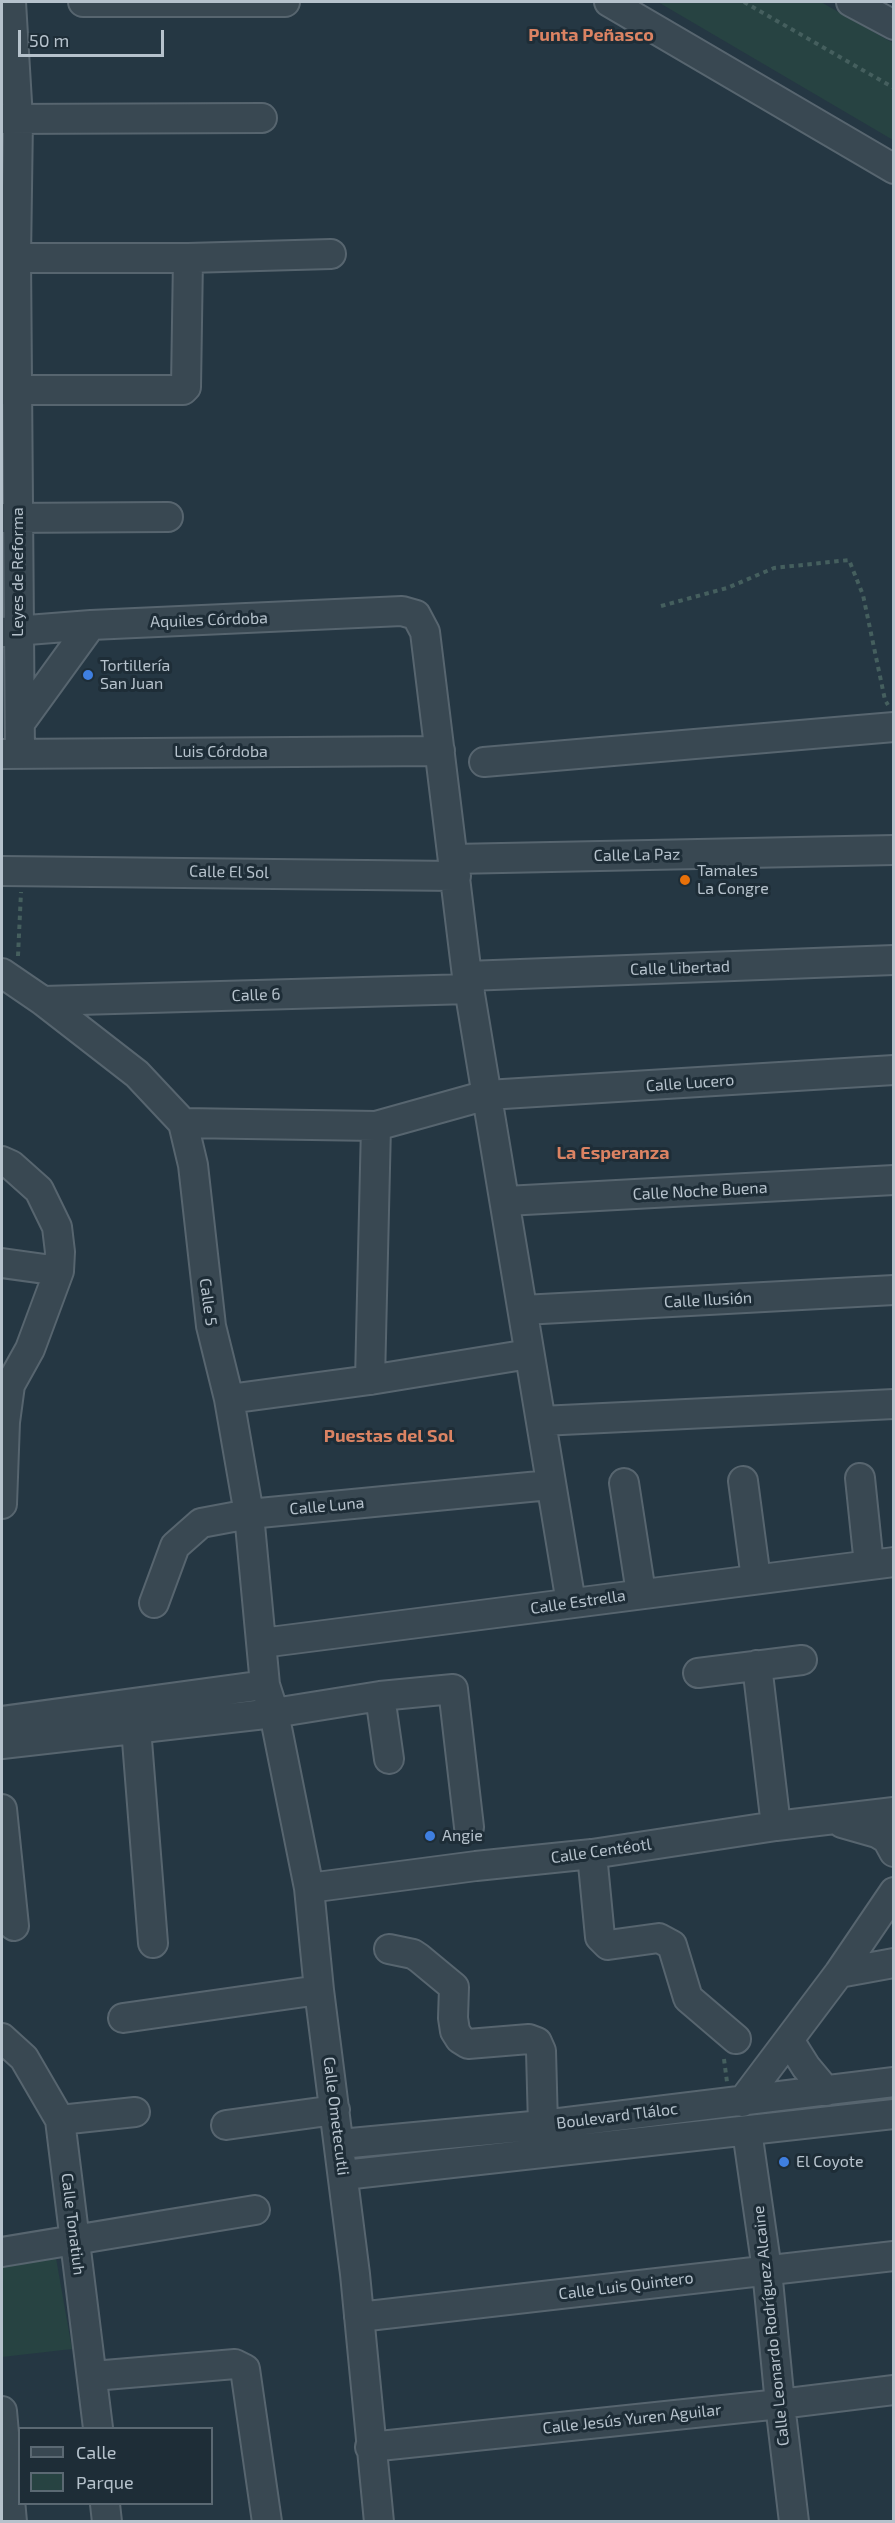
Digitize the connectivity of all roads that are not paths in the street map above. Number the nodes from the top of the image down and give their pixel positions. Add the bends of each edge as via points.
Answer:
1 (11, 2) edge
2 (83, 2) edge
3 (285, 2) edge
4 (609, 2) edge
5 (851, 2) edge
6 (894, 26) edge
7 (262, 118) dead end
8 (10, 119) edge
9 (894, 169) edge
10 (331, 254) dead end
11 (9, 258) edge
12 (188, 258) junction
13 (9, 390) edge
14 (10, 517) edge
15 (168, 517) dead end
16 (91, 625) junction
17 (10, 631) edge
18 (20, 723) junction
19 (894, 727) edge
20 (440, 751) junction
21 (11, 754) edge
22 (484, 762) dead end
23 (894, 850) edge
24 (455, 868) junction
25 (12, 871) edge
26 (894, 960) edge
27 (9, 979) edge
28 (469, 983) junction
29 (43, 1001) junction
30 (894, 1070) edge
31 (487, 1095) junction
32 (183, 1123) junction
33 (376, 1126) junction
34 (2, 1161) edge
35 (894, 1180) edge
36 (506, 1201) junction
37 (2, 1263) edge
38 (59, 1271) junction
39 (894, 1290) edge
40 (522, 1310) junction
41 (530, 1354) junction
42 (370, 1380) junction
43 (6, 1385) edge
44 (229, 1399) junction
45 (894, 1404) edge
46 (541, 1421) junction
47 (860, 1478) dead end
48 (743, 1481) dead end
49 (624, 1482) dead end
50 (550, 1485) junction
51 (2, 1504) edge
52 (249, 1514) junction
53 (881, 1564) edge
54 (756, 1579) junction
55 (641, 1593) junction
56 (154, 1603) dead end
57 (571, 1603) junction
58 (262, 1643) junction
59 (802, 1660) dead end
60 (757, 1665) junction
61 (698, 1672) dead end
62 (266, 1685) junction
63 (380, 1696) junction
64 (274, 1713) junction
65 (2, 1721) edge
66 (136, 1728) junction
67 (2, 1744) edge
68 (389, 1759) dead end
69 (2, 1809) edge
70 (894, 1812) edge
71 (831, 1820) junction
72 (776, 1826) junction
73 (469, 1827) dead end
74 (894, 1852) edge
75 (592, 1854) junction
76 (309, 1888) junction
77 (894, 1892) edge
78 (14, 1926) dead end
79 (153, 1943) dead end
80 (389, 1949) dead end
81 (894, 1963) edge
82 (839, 1973) junction
83 (319, 1990) junction
84 (123, 2018) dead end
85 (2, 2038) edge
86 (736, 2039) dead end
87 (789, 2040) junction
88 (894, 2082) edge
89 (826, 2091) junction
90 (742, 2102) junction
91 (335, 2110) junction
92 (135, 2112) dead end
93 (894, 2115) edge
94 (60, 2120) junction
95 (225, 2125) dead end
96 (543, 2125) junction
97 (747, 2131) junction
98 (340, 2144) junction
99 (344, 2175) junction
100 (255, 2210) dead end
101 (75, 2241) junction
102 (2, 2252) edge
103 (894, 2256) edge
104 (767, 2270) junction
105 (359, 2317) junction
106 (93, 2376) junction
107 (894, 2390) edge
108 (780, 2404) junction
109 (2, 2411) edge
110 (98, 2427) edge
111 (370, 2447) junction
112 (105, 2505) edge
113 (12, 2522) edge
114 (107, 2522) edge
115 (267, 2522) edge
116 (379, 2522) edge
117 (794, 2522) edge

1 - 8 street, Leyes de Reforma
2 - 3 street
4 - 9 street
5 - 6 street
7 - 8 street
8 - 11 street, Leyes de Reforma
10 - 12 street
11 - 12 street
11 - 13 street, Leyes de Reforma
12 - 13 street via 188,383 183,390
13 - 14 street, Leyes de Reforma
14 - 15 street
14 - 17 street, Leyes de Reforma
16 - 17 street, Aquiles Córdoba
16 - 18 street
16 - 20 street, Aquiles Córdoba via 402,611 416,615 425,632
17 - 18 street, Leyes de Reforma
18 - 21 street, Leyes de Reforma
19 - 22 street
20 - 21 street, Luis Córdoba
20 - 24 street
23 - 24 street, Calle La Paz
24 - 25 street, Calle El Sol
24 - 28 street
26 - 28 street, Calle Libertad
27 - 29 street
28 - 29 street, Calle 6
28 - 31 street
29 - 32 street via 136,1074
30 - 31 street, Calle Lucero
31 - 33 street, Calle Lucero
31 - 36 street
32 - 33 street, Calle Lucero
32 - 44 street, Calle 5 via 192,1165 211,1326
33 - 42 street
34 - 38 street via 39,1191 57,1227
35 - 36 street, Calle Noche Buena
36 - 40 street
37 - 38 street
38 - 43 street via 30,1349
39 - 40 street, Calle Ilusión
40 - 41 street
41 - 42 street
41 - 46 street
42 - 44 street
43 - 51 street
44 - 52 street, Calle 5
45 - 46 street
46 - 50 street
47 - 53 street
48 - 54 street
49 - 55 street
50 - 52 street, Calle Luna
50 - 57 street
52 - 56 street, Calle Luna via 201,1523 175,1546
52 - 58 street, Calle 5
53 - 54 street, Calle Estrella
54 - 55 street, Calle Estrella
55 - 57 street, Calle Estrella
57 - 58 street, Calle Estrella
58 - 62 street, Calle 5
59 - 60 street
60 - 61 street
60 - 72 street
62 - 64 street, Calle 5
62 - 65 street
63 - 64 street
63 - 68 street
63 - 73 street via 453,1689
64 - 66 street
64 - 76 street, Calle Ometecutli
66 - 67 street
66 - 79 street
69 - 78 street
70 - 71 street, Calle Centéotl
71 - 72 street, Calle Centéotl
71 - 74 street via 877,1833 887,1839
72 - 75 street, Calle Centéotl
75 - 76 street, Calle Centéotl
75 - 86 street via 600,1937 608,1945 659,1938 672,1945 688,1998
76 - 83 street, Calle Ometecutli
77 - 82 street
80 - 96 street via 413,1954 454,1987 453,2018 460,2040 468,2044 529,2038 537,2042 541,2051
81 - 82 street
82 - 87 street
83 - 84 street
83 - 91 street, Calle Ometecutli
85 - 94 street, Calle Tonatiuh via 24,2058
87 - 89 street
87 - 90 street
88 - 89 street, Boulevard Tláloc
89 - 90 street, Boulevard Tláloc
90 - 96 street, Boulevard Tláloc
91 - 95 street
91 - 98 street, Calle Ometecutli
92 - 94 street
93 - 97 street, Boulevard Tláloc
94 - 101 street, Calle Tonatiuh
96 - 98 street, Boulevard Tláloc
97 - 99 street, Boulevard Tláloc
97 - 104 street, Calle Leonardo Rodríguez Alcaine
98 - 99 street, Calle Ometecutli
99 - 105 street, Calle Ometecutli
100 - 101 street
101 - 102 street
101 - 106 street, Calle Tonatiuh
103 - 104 street, Calle Luis Quintero
104 - 105 street, Calle Luis Quintero
104 - 108 street, Calle Leonardo Rodríguez Alcaine
105 - 111 street, Calle Ometecutli
106 - 110 street, Calle Tonatiuh
106 - 115 street via 235,2364 245,2369
107 - 108 street, Calle Jesús Yuren Aguilar
108 - 111 street, Calle Jesús Yuren Aguilar
108 - 117 street, Calle Leonardo Rodríguez Alcaine
109 - 113 street
111 - 116 street, Calle Ometecutli
112 - 114 street

